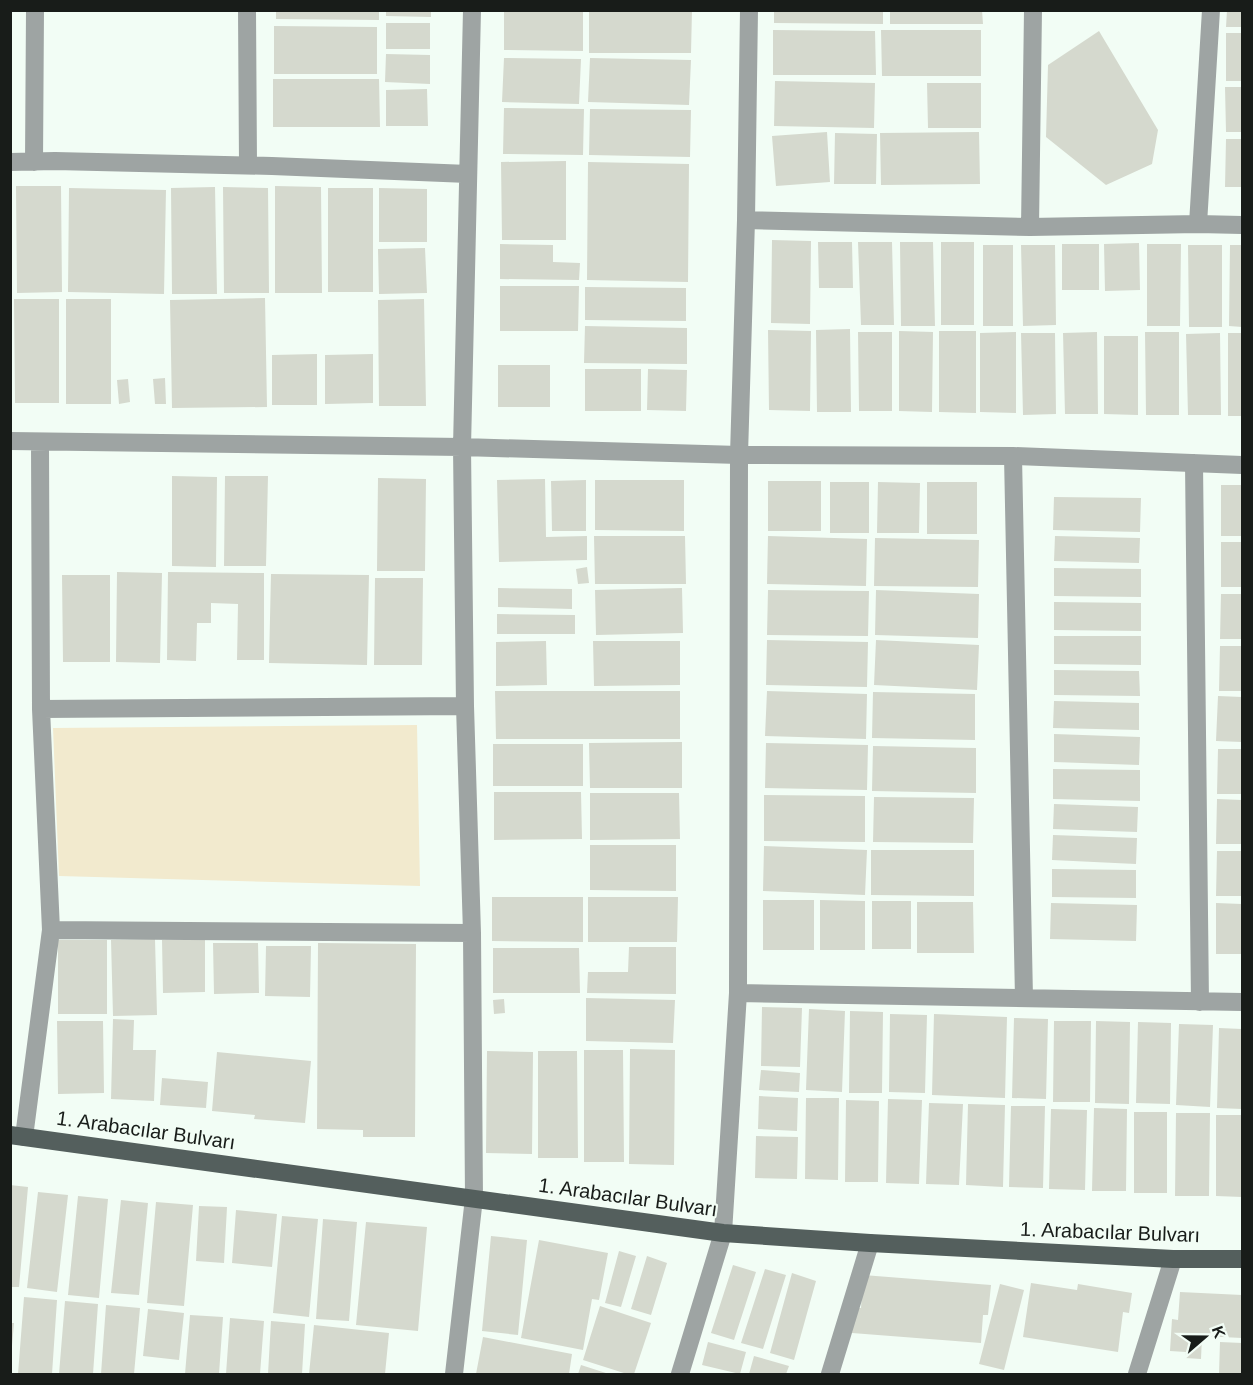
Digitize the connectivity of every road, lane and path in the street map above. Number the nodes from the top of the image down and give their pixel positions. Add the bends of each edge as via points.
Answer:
1 (35, 10) edge
2 (247, 10) edge
3 (472, 10) edge
4 (749, 10) edge
5 (1033, 10) edge
6 (1212, 10) edge
7 (10, 162) edge
8 (34, 162) junction
9 (248, 165) junction
10 (468, 174) junction
11 (746, 220) junction
12 (1198, 224) junction
13 (1242, 225) edge
14 (1030, 227) junction
15 (10, 441) edge
16 (40, 442) junction
17 (462, 447) junction
18 (739, 455) junction
19 (1013, 456) junction
20 (1194, 463) junction
21 (1242, 465) edge
22 (465, 706) junction
23 (41, 709) junction
24 (51, 930) junction
25 (472, 933) junction
26 (738, 993) junction
27 (1024, 998) junction
28 (1200, 1002) junction
29 (1242, 1002) edge
30 (17, 1136) edge
31 (474, 1198) junction
32 (723, 1233) junction
33 (870, 1243) junction
34 (1173, 1259) junction
35 (1242, 1259) edge
36 (454, 1374) edge
37 (680, 1374) edge
38 (830, 1374) edge
39 (1137, 1374) edge

1 - 8 street
2 - 9 street
3 - 10 street
4 - 11 street
5 - 14 street
6 - 12 street
7 - 8 street
8 - 9 street
9 - 10 street
10 - 17 street
11 - 14 street
11 - 18 street
12 - 13 street
12 - 14 street
15 - 16 street
16 - 17 street
16 - 23 street
17 - 18 street
17 - 22 street
18 - 19 street
18 - 26 street
19 - 20 street
19 - 27 street
20 - 21 street
20 - 28 street
22 - 23 street
22 - 25 street
23 - 24 street
24 - 25 street
24 - 30 street
25 - 31 street
26 - 27 street
26 - 32 street
27 - 28 street
28 - 29 street
30 - 31 main road, 1. Arabacılar Bulvarı
31 - 32 main road, 1. Arabacılar Bulvarı
31 - 36 street
32 - 33 main road, 1. Arabacılar Bulvarı
32 - 37 street
33 - 34 main road, 1. Arabacılar Bulvarı
33 - 38 street
34 - 35 main road, 1. Arabacılar Bulvarı
34 - 39 street

